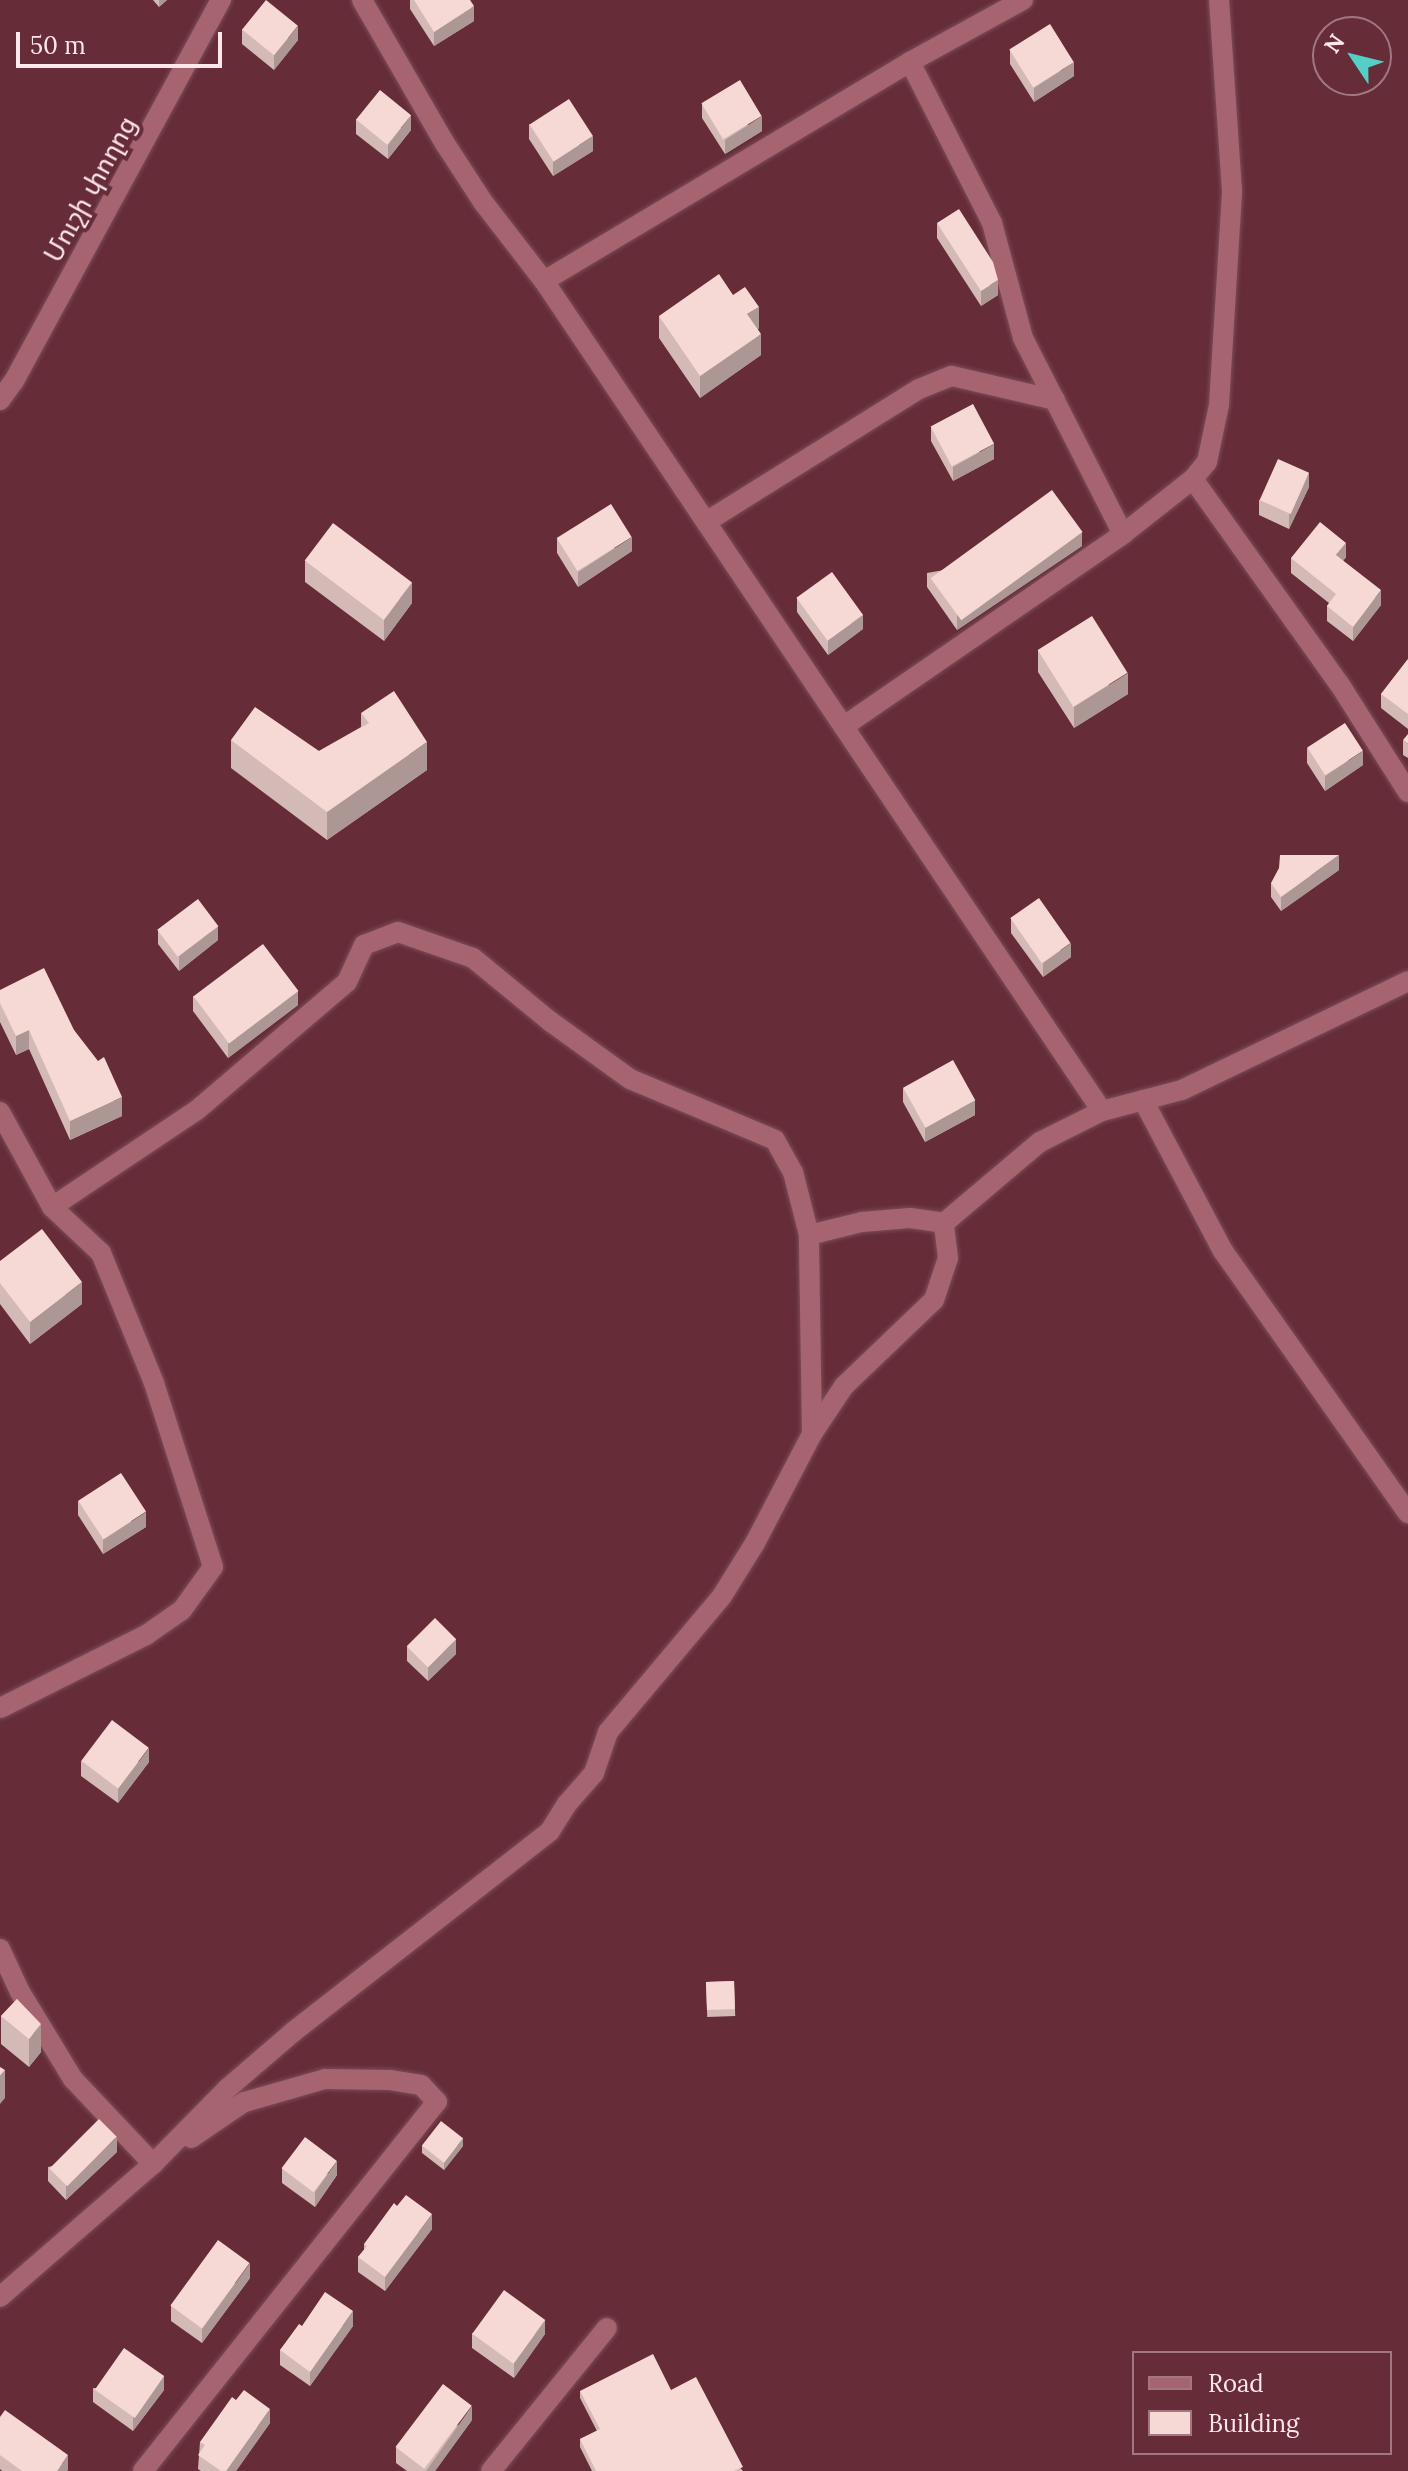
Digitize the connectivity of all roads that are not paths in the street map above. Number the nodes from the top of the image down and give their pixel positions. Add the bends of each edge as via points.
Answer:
1 (221, 0) edge
2 (362, 0) edge
3 (1023, 0) edge
4 (1219, 0) edge
5 (910, 62) junction
6 (544, 281) junction
7 (0, 400) edge
8 (1055, 400) junction
9 (1193, 479) junction
10 (706, 522) junction
11 (1123, 534) junction
12 (844, 726) junction
13 (1408, 792) edge
14 (1408, 981) edge
15 (1143, 1100) junction
16 (1102, 1111) junction
17 (0, 1112) edge
18 (52, 1207) junction
19 (944, 1223) junction
20 (809, 1235) junction
21 (812, 1434) junction
22 (1408, 1513) edge
23 (0, 1708) edge
24 (0, 1949) edge
25 (153, 2164) junction
26 (0, 2297) edge
27 (607, 2328) dead end
28 (143, 2471) edge
29 (491, 2471) edge

1 - 7 street, Մուշի փողոց
2 - 6 street via 459,166
3 - 5 street
4 - 9 street via 1231,207 1219,405 1207,462
5 - 6 street
5 - 8 street via 992,223 1023,338
6 - 10 street
8 - 10 street via 952,376 919,389
8 - 11 street
9 - 11 street
9 - 13 street via 1340,685
10 - 12 street
11 - 12 street
12 - 16 street
14 - 15 street via 1182,1090
15 - 16 street
15 - 22 street via 1223,1251
16 - 19 street via 1040,1142
17 - 18 street
18 - 20 street via 197,1110 347,982 364,945 398,932 473,958 630,1079 775,1140 793,1172
18 - 23 street via 101,1253 154,1383 213,1567 182,1610 146,1635
19 - 20 street via 910,1218 862,1222
19 - 21 street via 948,1258 934,1300 844,1386
20 - 21 street
21 - 25 street via 722,1596 608,1732 594,1773 550,1831 293,2032
24 - 25 street via 73,2079
25 - 26 street
25 - 28 street via 244,2102 299,2084 389,2080 421,2085 437,2102
27 - 29 street

